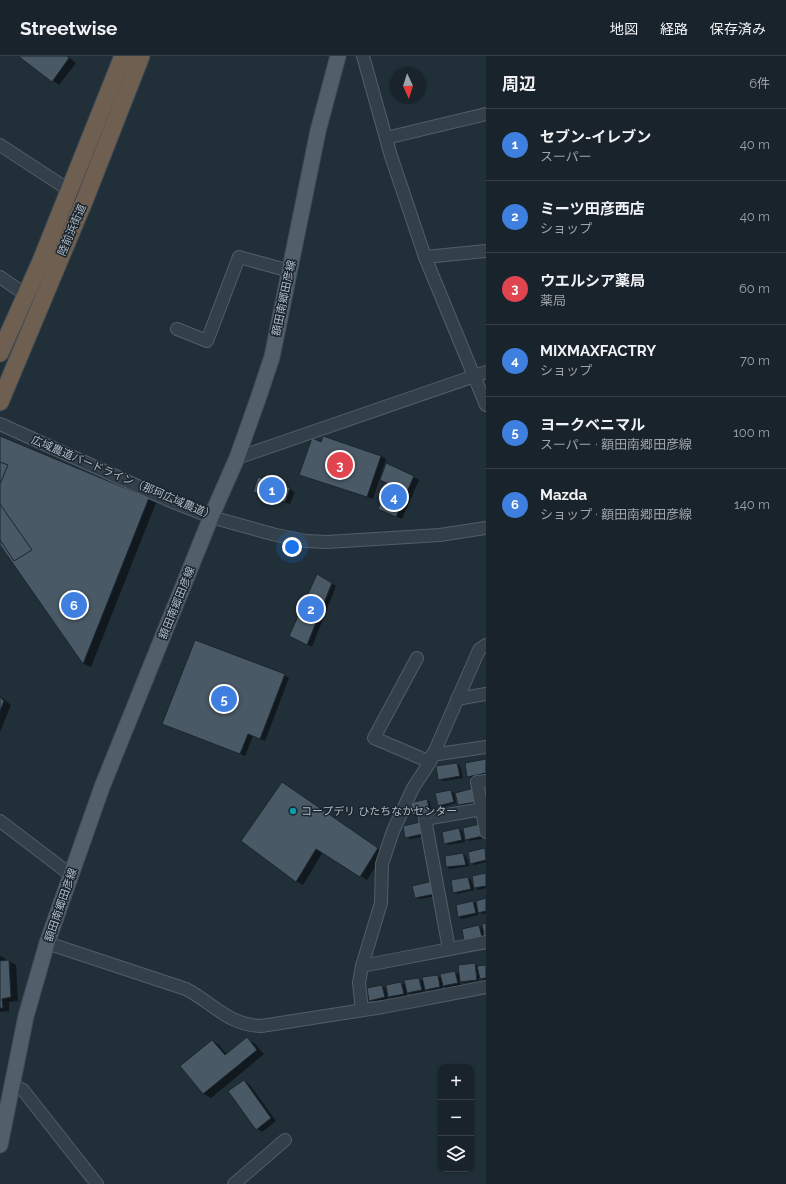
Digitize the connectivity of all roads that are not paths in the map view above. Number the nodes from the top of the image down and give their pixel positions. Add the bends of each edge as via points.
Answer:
1 (123, 56) edge
2 (141, 56) edge
3 (338, 56) edge
4 (363, 56) edge
5 (486, 114) edge
6 (386, 138) junction
7 (0, 145) edge
8 (69, 190) junction
9 (85, 199) junction
10 (486, 251) edge
11 (425, 257) junction
12 (290, 270) junction
13 (0, 277) edge
14 (26, 295) junction
15 (177, 329) dead end
16 (0, 353) edge
17 (486, 372) edge
18 (474, 376) junction
19 (0, 402) edge
20 (486, 405) edge
21 (0, 424) edge
22 (236, 458) junction
23 (211, 517) junction
24 (486, 528) edge
25 (486, 645) edge
26 (417, 658) dead end
27 (486, 694) edge
28 (457, 699) junction
29 (486, 747) edge
30 (431, 758) junction
31 (486, 781) edge
32 (482, 808) junction
33 (0, 821) edge
34 (486, 832) edge
35 (71, 876) junction
36 (486, 942) edge
37 (47, 943) junction
38 (449, 949) junction
39 (362, 966) junction
40 (486, 987) edge
41 (362, 1010) junction
42 (11, 1084) junction
43 (285, 1140) dead end
44 (0, 1145) edge
45 (97, 1184) edge
46 (234, 1184) edge

1 - 8 highway, 陸前浜街道
2 - 9 highway, 陸前浜街道
3 - 12 main road, 額田南郷田彦線 via 318,131
4 - 6 street
5 - 6 street
6 - 11 street
7 - 8 street
8 - 9 street
8 - 14 highway, 陸前浜街道
9 - 19 highway, 陸前浜街道
10 - 11 street
11 - 18 street
12 - 15 street via 239,256 207,341
12 - 22 main road, 額田南郷田彦線 via 272,357
13 - 14 street
14 - 16 highway, 陸前浜街道
17 - 18 street
18 - 20 street
18 - 22 street
21 - 23 street, 広域農道バードライン（那珂広域農道）
22 - 23 main road, 額田南郷田彦線
23 - 24 street, 広域農道バードライン（那珂広域農道） via 306,542 440,535
23 - 35 main road, 額田南郷田彦線 via 102,787
25 - 28 street via 479,650
26 - 30 street via 374,738
27 - 28 street
28 - 30 street
29 - 30 street
30 - 39 street via 413,788 393,831 382,864 381,903
31 - 32 street via 477,782
32 - 34 street
32 - 38 street via 425,819
33 - 35 street
35 - 37 main road, 額田南郷田彦線
36 - 38 street
37 - 41 street via 186,989 224,1015 248,1026
37 - 42 main road, 額田南郷田彦線 via 26,1016
38 - 39 street
39 - 41 street via 359,983
40 - 41 street
42 - 44 main road, 額田南郷田彦線
42 - 45 street via 23,1090
43 - 46 street

